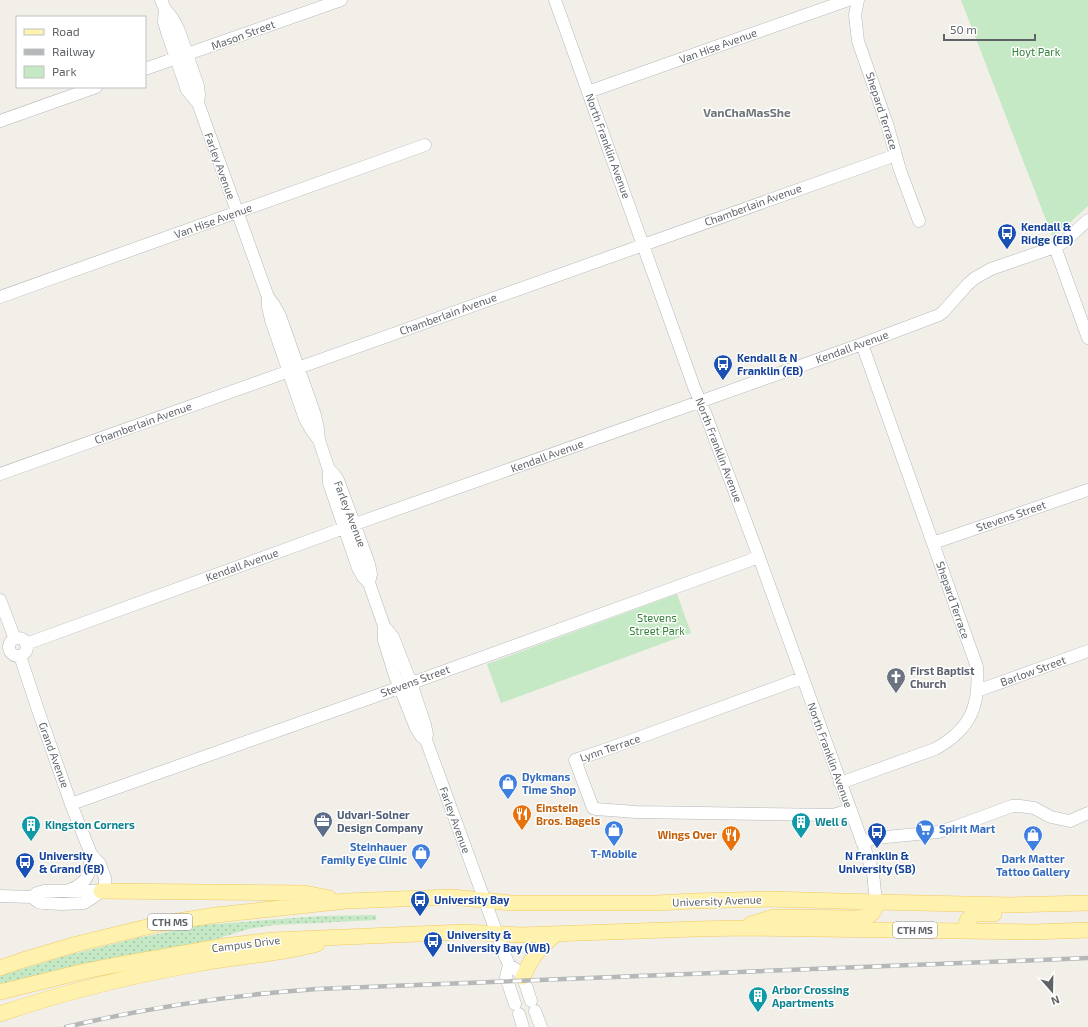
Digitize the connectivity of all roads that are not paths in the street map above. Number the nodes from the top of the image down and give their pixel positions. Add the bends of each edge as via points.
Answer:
1 (340, 0) edge
2 (555, 0) edge
3 (848, 0) edge
4 (858, 0) edge
5 (163, 5) edge
6 (182, 56) junction
7 (146, 70) edge
8 (93, 88) edge
9 (588, 92) junction
10 (0, 121) edge
11 (425, 145) dead end
12 (896, 155) junction
13 (237, 212) junction
14 (1088, 220) edge
15 (919, 221) dead end
16 (643, 245) junction
17 (1055, 247) junction
18 (0, 297) edge
19 (1085, 320) edge
20 (1088, 338) edge
21 (862, 344) junction
22 (293, 369) junction
23 (701, 401) junction
24 (0, 474) edge
25 (1088, 490) edge
26 (349, 526) junction
27 (933, 543) junction
28 (759, 557) junction
29 (0, 600) edge
30 (15, 639) junction
31 (26, 644) junction
32 (5, 652) edge
33 (1088, 652) edge
34 (20, 656) junction
35 (802, 678) junction
36 (406, 685) junction
37 (977, 691) junction
38 (840, 783) junction
39 (71, 804) junction
40 (850, 810) junction
41 (1088, 813) edge
42 (862, 842) junction
43 (91, 854) junction
44 (68, 891) junction
45 (101, 891) junction
46 (0, 896) edge
47 (32, 897) junction
48 (484, 900) junction
49 (346, 901) junction
50 (876, 902) junction
51 (1088, 903) edge
52 (1054, 904) junction
53 (743, 928) junction
54 (1088, 930) edge
55 (976, 931) junction
56 (497, 934) junction
57 (556, 934) junction
58 (346, 936) junction
59 (509, 965) junction
60 (0, 968) edge
61 (523, 977) junction
62 (0, 992) edge
63 (0, 1014) edge
64 (523, 1027) edge
65 (541, 1027) edge

1 - 6 street, Mason Street
2 - 9 street, North Franklin Avenue
3 - 9 street, Van Hise Avenue
4 - 12 street, Shepard Terrace via 855,15 858,41
5 - 6 street, Farley Avenue via 164,22
6 - 7 street, Mason Street
6 - 13 street, Farley Avenue via 188,90 198,103
8 - 10 street
9 - 16 street, North Franklin Avenue
11 - 13 street, Van Hise Avenue
12 - 15 street, Shepard Terrace
12 - 16 street, Chamberlain Avenue
13 - 18 street, Van Hise Avenue
13 - 22 street, Farley Avenue via 268,297 270,320
14 - 17 street, Kendall Avenue via 1065,242
16 - 22 street, Chamberlain Avenue
16 - 23 street, North Franklin Avenue
17 - 19 street
17 - 21 street, Kendall Avenue via 991,269 967,285 939,315
19 - 20 street
21 - 23 street, Kendall Avenue
21 - 27 street, Shepard Terrace
22 - 24 street, Chamberlain Avenue
22 - 26 street, Farley Avenue via 305,419 319,440 329,470 329,483
23 - 26 street, Kendall Avenue
23 - 28 street, North Franklin Avenue
25 - 27 street, Stevens Street
26 - 31 street, Kendall Avenue
26 - 36 street, Farley Avenue via 358,568 369,583 384,626 384,640
27 - 37 street, Shepard Terrace via 977,667
28 - 35 street, North Franklin Avenue
28 - 36 street, Stevens Street
29 - 30 street
30 - 31 street via 20,638
30 - 32 street via 10,642
31 - 34 street via 25,652
32 - 34 street
33 - 37 street, Barlow Street
34 - 39 street, Grand Avenue
35 - 38 street, North Franklin Avenue
35 - 40 street, Lynn Terrace via 574,760 596,810 833,815
36 - 39 street, Stevens Street
36 - 48 street, Farley Avenue via 416,728 426,740
37 - 38 street, Shepard Terrace via 968,719 946,743
38 - 40 street, North Franklin Avenue
39 - 43 street, Grand Avenue
40 - 42 street, North Franklin Avenue
41 - 42 street via 1070,821 1051,817 1034,808 1012,806 938,832 876,838
42 - 50 street, North Franklin Avenue via 873,873
43 - 44 street via 86,880
43 - 45 street, Grand Avenue via 100,864 105,878 105,885
44 - 45 street
44 - 47 street via 44,891
45 - 47 street via 84,903 78,904 43,903
45 - 49 main road via 305,893
46 - 47 street
48 - 49 main road, University Avenue / CTH MS via 452,897
48 - 50 main road, University Avenue / CTH MS via 511,903 657,903 769,899
48 - 56 street, Farley Avenue
49 - 60 main road, CTH MS via 159,924 77,944
50 - 52 main road, University Avenue / CTH MS
50 - 53 main road via 874,912 867,917 774,917
51 - 52 main road, University Avenue / CTH MS
52 - 55 main road via 1019,913 974,915 966,924
53 - 55 main road, CTH MS
53 - 57 main road, CTH MS
54 - 55 main road, CTH MS
56 - 57 main road, CTH MS
56 - 58 main road, Campus Drive / CTH MS via 464,932
56 - 59 street, Farley Avenue
57 - 61 main road via 535,954
58 - 62 main road, Campus Drive / CTH MS via 274,940 209,948 85,971
58 - 63 main road via 278,953 198,963 134,976 56,996
59 - 61 street
59 - 64 street via 506,978
61 - 65 street

